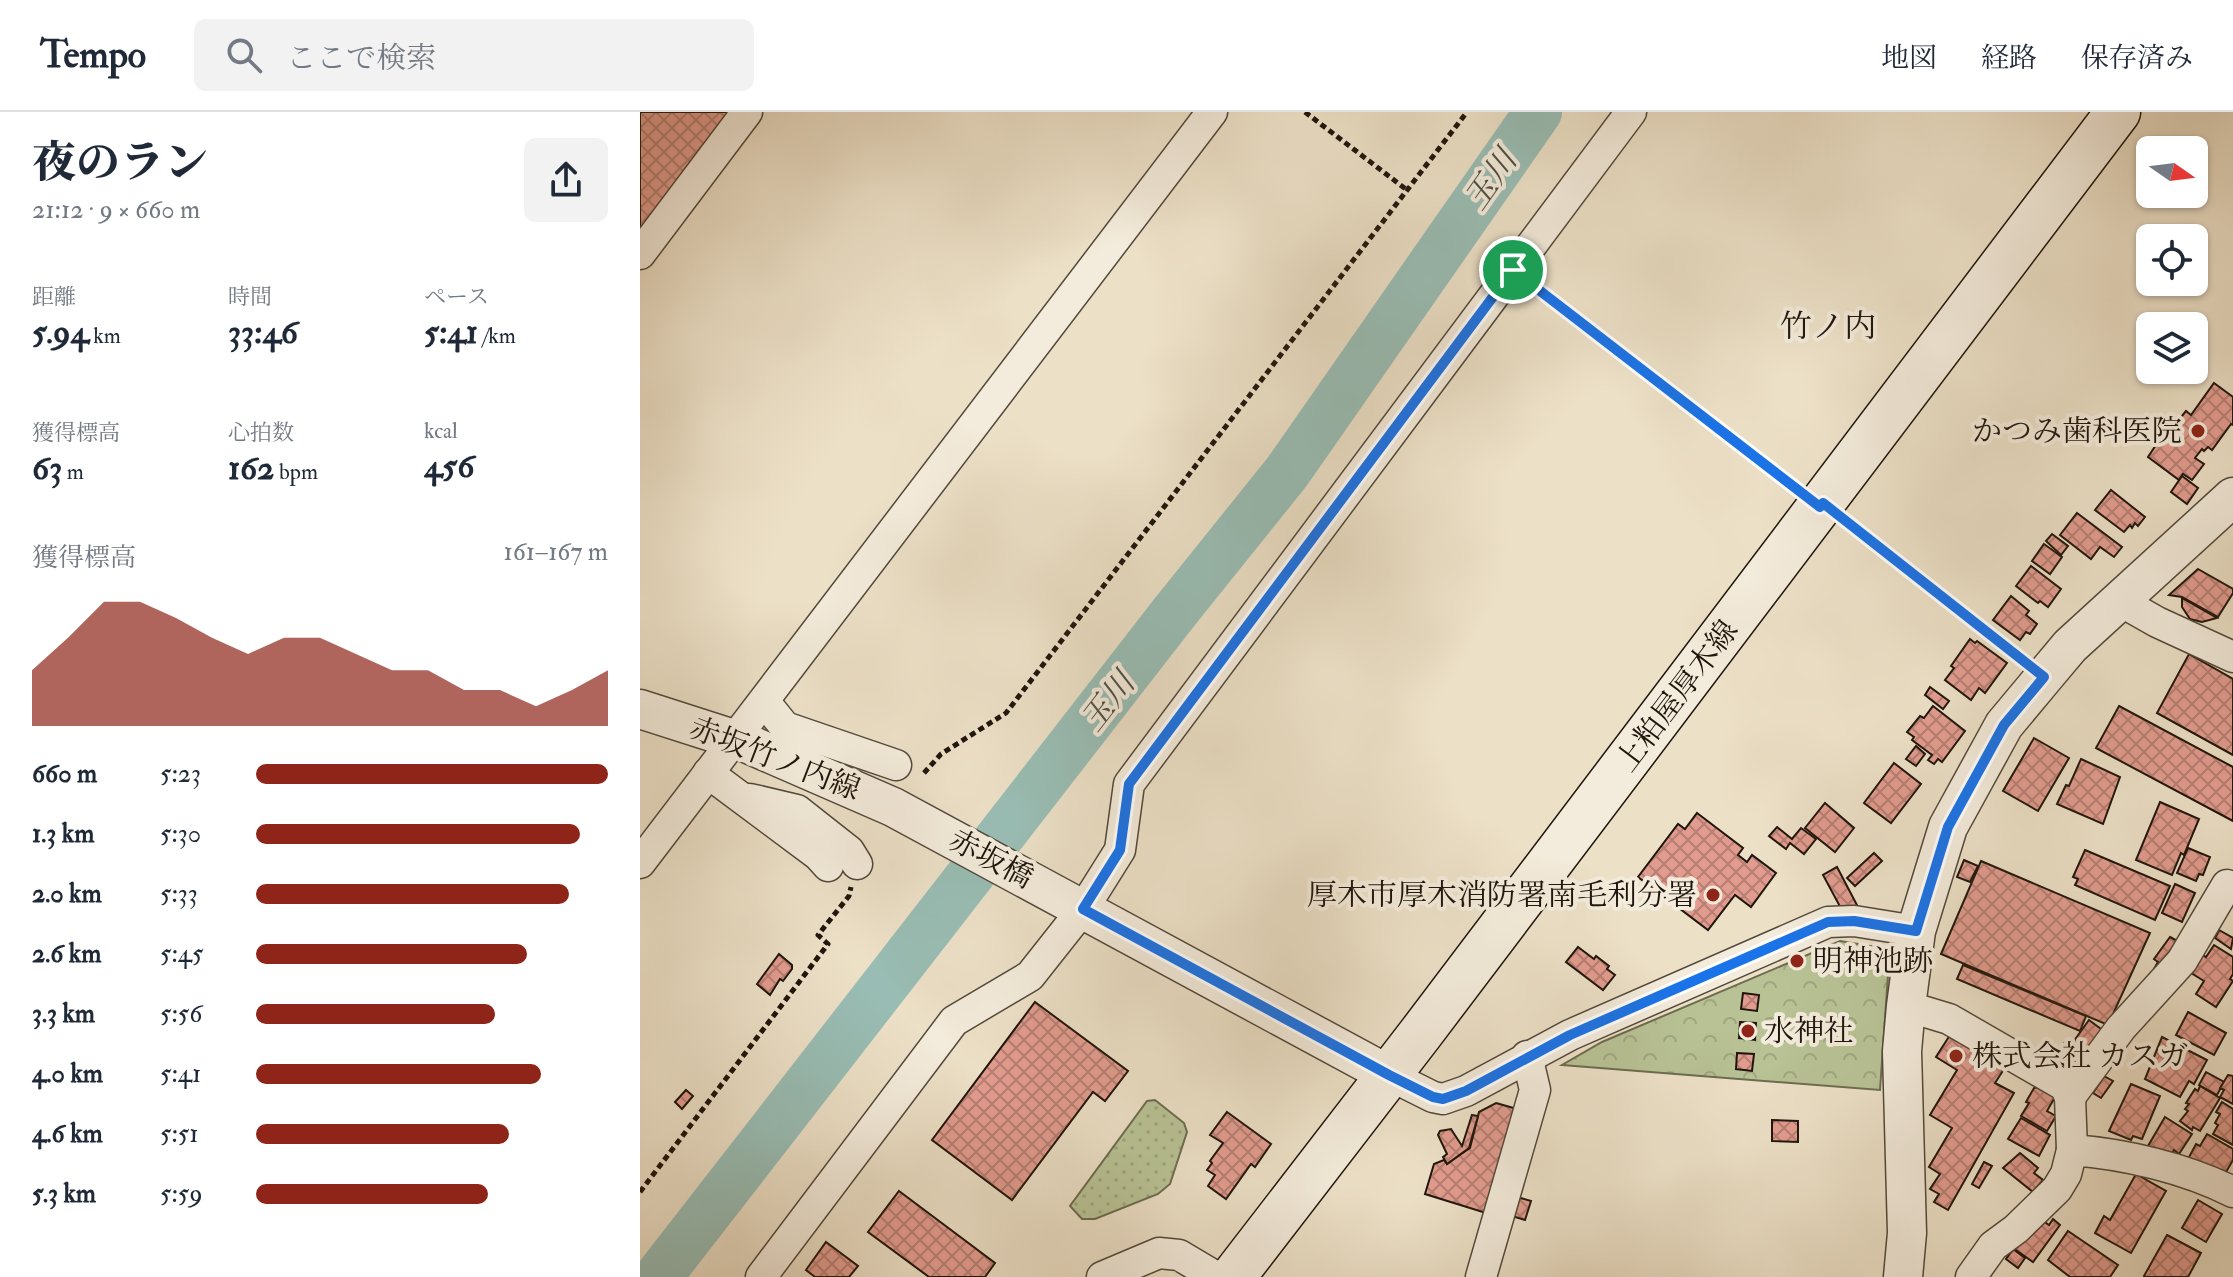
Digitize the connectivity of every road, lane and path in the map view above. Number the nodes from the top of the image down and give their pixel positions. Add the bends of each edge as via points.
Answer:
1 (747, 112) edge
2 (1212, 112) edge
3 (1305, 112) edge
4 (1467, 112) edge
5 (1631, 112) edge
6 (2118, 112) edge
7 (1407, 190) junction
8 (640, 254) edge
9 (1513, 270) junction
10 (2233, 497) edge
11 (1821, 505) junction
12 (2120, 601) junction
13 (2233, 657) edge
14 (2044, 677) junction
15 (764, 701) junction
16 (640, 709) edge
17 (735, 739) junction
18 (896, 765) dead end
19 (708, 773) junction
20 (901, 811) junction
21 (640, 863) edge
22 (843, 865) joint
23 (2227, 883) edge
24 (1078, 906) junction
25 (1916, 931) junction
26 (1906, 1006) junction
27 (1527, 1056) junction
28 (1389, 1075) junction
29 (2070, 1097) junction
30 (2072, 1150) junction
31 (2232, 1189) edge
32 (640, 1192) edge
33 (761, 1277) edge
34 (1102, 1277) edge
35 (1216, 1277) edge
36 (1233, 1277) edge
37 (1481, 1277) edge
38 (1903, 1277) edge
39 (1971, 1277) edge

1 - 8 street
2 - 15 street
3 - 7 path
4 - 7 path
5 - 9 street
6 - 11 main road, 上粕屋厚木線
7 - 20 path via 1006,713 941,754
9 - 11 path
9 - 24 street via 1129,784 1120,850
10 - 12 street
11 - 14 path
11 - 28 main road, 上粕屋厚木線
12 - 13 street
12 - 14 street
14 - 25 street via 2004,725 1948,827
15 - 17 street
15 - 18 street via 785,727
16 - 17 street, 赤坂竹ノ内線
17 - 19 street
17 - 20 street, 赤坂竹ノ内線
19 - 21 street
19 - 22 street
20 - 24 street, 赤坂橋
22 - 32 path via 849,896 818,935 828,944
23 - 29 street via 2182,961 2121,1028
24 - 28 street
24 - 33 street via 1030,976 954,1021
25 - 26 street
25 - 27 street via 1828,922
26 - 29 street via 1949,1019 2065,1086
26 - 38 street
27 - 28 street via 1443,1099
27 - 37 street via 1535,1090
28 - 36 main road, 上粕屋厚木線
29 - 30 street
30 - 31 street via 2114,1155
30 - 39 street via 2057,1189 1993,1246
34 - 35 street via 1159,1253 1179,1255

